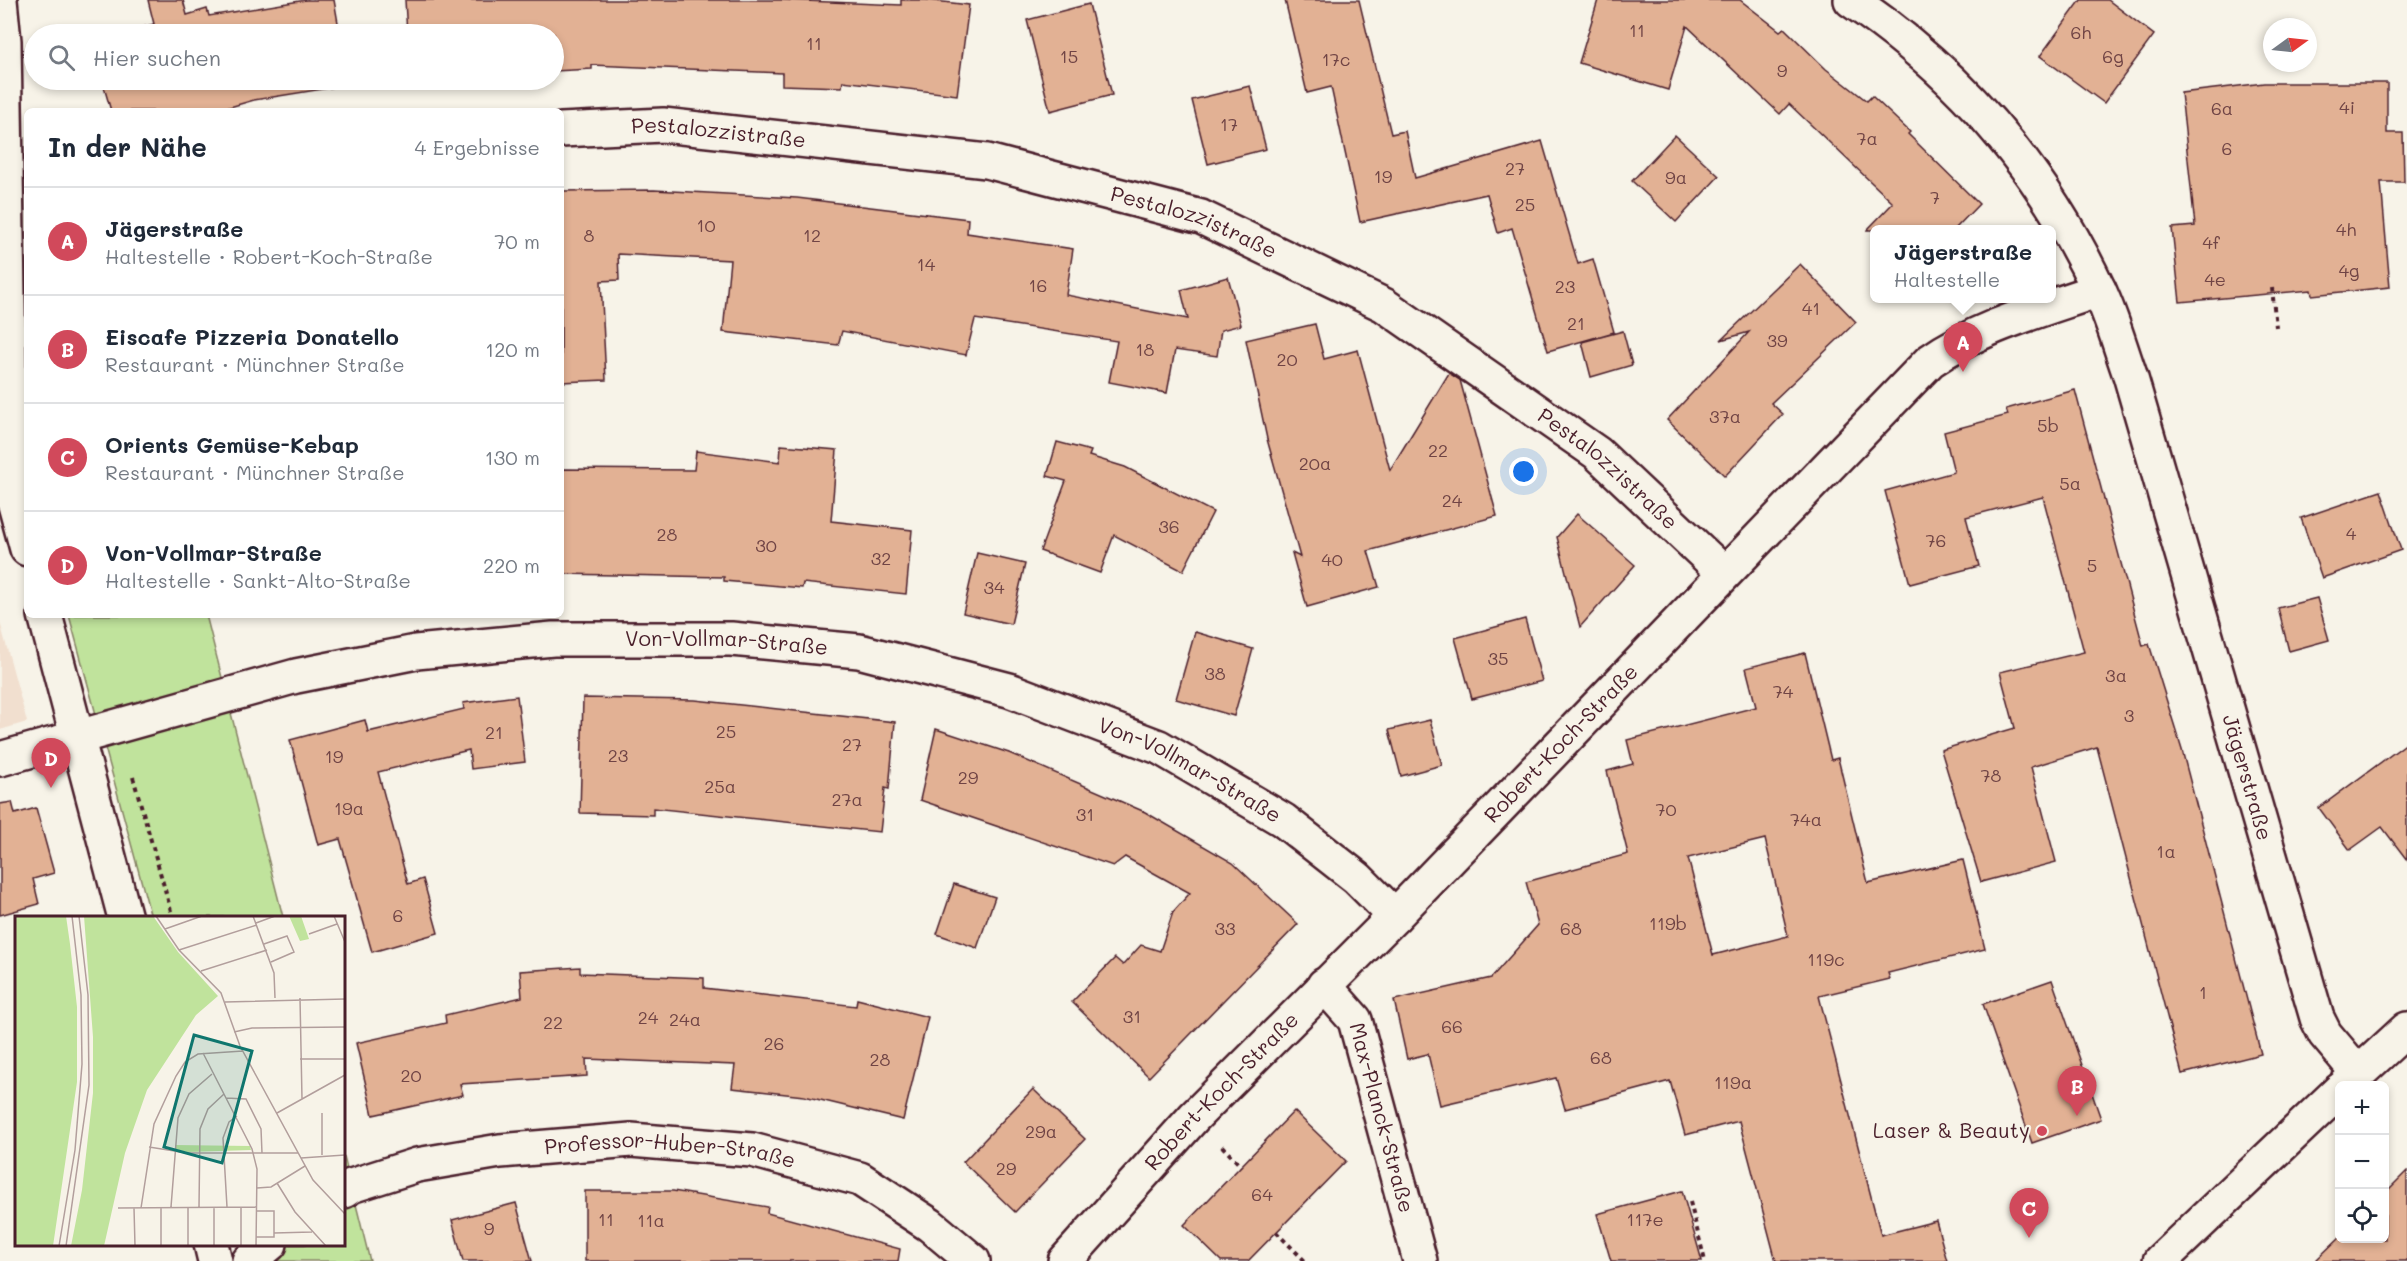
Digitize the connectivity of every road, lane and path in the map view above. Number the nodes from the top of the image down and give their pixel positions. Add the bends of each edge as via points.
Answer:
1 (0, 0) edge
2 (1851, 0) edge
3 (564, 129) edge
4 (11, 204) edge
5 (2272, 288) dead end
6 (2099, 290) junction
7 (2276, 327) dead end
8 (24, 538) edge
9 (1724, 573) junction
10 (46, 618) edge
11 (78, 737) junction
12 (0, 759) edge
13 (124, 916) edge
14 (1395, 916) junction
15 (1324, 985) junction
16 (2407, 1029) edge
17 (2346, 1081) edge
18 (2349, 1081) edge
19 (2335, 1094) edge
20 (345, 1190) edge
21 (1690, 1202) dead end
22 (1276, 1232) dead end
23 (211, 1246) edge
24 (269, 1246) edge
25 (215, 1261) edge
26 (249, 1261) edge
27 (973, 1261) edge
28 (1065, 1261) edge
29 (1305, 1261) edge
30 (1420, 1261) edge
31 (1705, 1261) edge
32 (2160, 1261) edge

1 - 4 street
2 - 6 street, Jägerstraße via 1897,31 1994,122 2046,194
3 - 9 street, Pestalozzistraße via 663,125 987,161 1201,217 1384,305 1597,453
4 - 8 street via 11,490
5 - 7 path
6 - 9 street, Robert-Koch-Straße via 1996,326 1950,347 1930,362
6 - 17 street, Jägerstraße via 2133,386 2317,1018
9 - 14 street, Robert-Koch-Straße
10 - 11 street
11 - 12 street, Von-Vollmar-Straße
11 - 13 street
11 - 14 street, Von-Vollmar-Straße via 296,676 416,652 554,639 731,639 859,651 1009,690 1159,747 1283,820 1357,878
14 - 15 street, Robert-Koch-Straße
15 - 28 street, Robert-Koch-Straße via 1194,1117
15 - 30 street, Max-Planck-Straße via 1355,1020
16 - 18 street
19 - 32 street
20 - 27 street, Professor-Huber-Straße via 417,1165 500,1151 631,1140 752,1149 860,1179 930,1225
21 - 31 path
22 - 29 path
23 - 25 street
24 - 26 street

